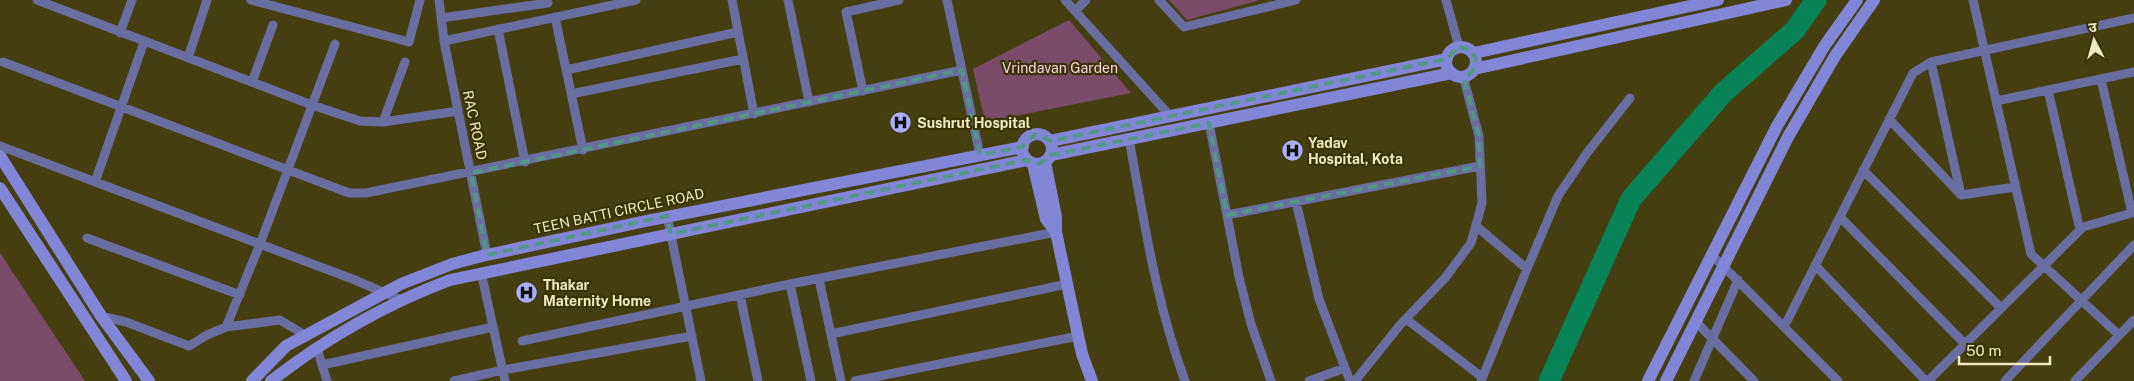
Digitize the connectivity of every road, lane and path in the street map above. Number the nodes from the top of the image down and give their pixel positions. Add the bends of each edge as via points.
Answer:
1 (37, 0) edge
2 (61, 0) edge
3 (132, 0) edge
4 (207, 0) edge
5 (251, 0) edge
6 (420, 0) edge
7 (496, 0) edge
8 (548, 0) edge
9 (636, 0) edge
10 (732, 0) edge
11 (788, 0) edge
12 (899, 0) edge
13 (947, 0) edge
14 (1065, 0) edge
15 (1086, 0) edge
16 (1159, 0) edge
17 (1296, 0) edge
18 (1446, 0) edge
19 (1718, 0) edge
20 (1785, 0) edge
21 (1857, 0) edge
22 (1874, 0) edge
23 (1972, 0) edge
24 (436, 1) edge
25 (1276, 2) edge
26 (1694, 2) edge
27 (57, 9) junction
28 (498, 10) junction
29 (1075, 10) junction
30 (554, 17) junction
31 (441, 18) junction
32 (2134, 18) edge
33 (1698, 20) junction
34 (273, 25) dead end
35 (498, 29) junction
36 (738, 32) junction
37 (120, 33) junction
38 (444, 41) junction
39 (144, 42) junction
40 (335, 44) dead end
41 (1459, 47) junction
42 (1984, 52) junction
43 (1474, 53) junction
44 (188, 58) junction
45 (743, 58) junction
46 (1447, 59) junction
47 (3, 62) dead end
48 (404, 62) dead end
49 (1931, 62) junction
50 (1474, 69) junction
51 (566, 70) junction
52 (962, 70) junction
53 (2134, 72) edge
54 (1458, 75) junction
55 (2101, 79) junction
56 (252, 82) junction
57 (2048, 90) junction
58 (863, 91) junction
59 (571, 94) junction
60 (1630, 98) dead end
61 (1996, 101) junction
62 (809, 102) junction
63 (312, 105) junction
64 (121, 106) junction
65 (458, 111) junction
66 (754, 114) junction
67 (1171, 117) junction
68 (1889, 119) junction
69 (383, 122) junction
70 (1209, 123) junction
71 (1129, 139) junction
72 (1050, 141) junction
73 (0, 146) edge
74 (1023, 147) junction
75 (583, 150) junction
76 (980, 155) junction
77 (0, 156) edge
78 (1039, 160) junction
79 (525, 162) junction
80 (1480, 166) junction
81 (288, 169) junction
82 (1863, 170) junction
83 (471, 173) junction
84 (95, 182) junction
85 (2015, 186) junction
86 (0, 188) edge
87 (1961, 195) junction
88 (1296, 202) junction
89 (1227, 215) junction
90 (667, 216) junction
91 (1840, 217) junction
92 (1476, 226) junction
93 (2080, 230) junction
94 (1056, 232) junction
95 (670, 234) junction
96 (87, 238) dead end
97 (260, 244) junction
98 (2134, 245) edge
99 (488, 254) junction
100 (1712, 254) junction
101 (1815, 265) junction
102 (2044, 265) junction
103 (1724, 267) junction
104 (1527, 269) junction
105 (481, 272) junction
106 (819, 278) junction
107 (1738, 280) junction
108 (790, 284) junction
109 (1067, 284) junction
110 (386, 292) junction
111 (240, 294) junction
112 (740, 295) junction
113 (401, 300) junction
114 (2081, 300) junction
115 (686, 307) junction
116 (2001, 308) junction
117 (101, 316) junction
118 (1406, 319) junction
119 (2134, 320) edge
120 (1696, 322) junction
121 (226, 327) junction
122 (493, 327) junction
123 (1784, 327) junction
124 (831, 334) junction
125 (305, 335) junction
126 (692, 336) junction
127 (1078, 336) junction
128 (2119, 336) junction
129 (1712, 339) junction
130 (522, 341) dead end
131 (1965, 344) junction
132 (317, 348) junction
133 (322, 365) junction
134 (1345, 368) junction
135 (502, 370) junction
136 (1481, 379) edge
137 (126, 381) edge
138 (149, 381) edge
139 (252, 381) edge
140 (271, 381) edge
141 (327, 381) edge
142 (454, 381) edge
143 (505, 381) edge
144 (701, 381) edge
145 (758, 381) edge
146 (811, 381) edge
147 (841, 381) edge
148 (855, 381) edge
149 (1092, 381) edge
150 (1185, 381) edge
151 (1271, 381) edge
152 (1309, 381) edge
153 (1350, 381) edge
154 (1355, 381) edge
155 (1648, 381) edge
156 (1666, 381) edge
157 (1694, 381) edge
158 (1753, 381) edge
159 (1838, 381) edge
160 (1927, 381) edge
161 (2005, 381) edge
162 (2076, 381) edge

1 - 27 street
2 - 27 street
3 - 37 street
4 - 44 street
5 - 6 street via 409,42
7 - 28 street
8 - 28 street via 548,3
9 - 30 street
10 - 36 street
11 - 62 street
12 - 58 street via 846,12
13 - 52 street
14 - 29 street
15 - 29 street
16 - 25 street via 1184,27
17 - 25 street
18 - 41 street
19 - 26 street
20 - 33 street
21 - 100 street via 1825,45 1777,126
22 - 103 street via 1835,56 1788,137
23 - 42 street
24 - 31 street, RAC ROAD
26 - 33 street
26 - 43 street
27 - 37 street
28 - 31 street
29 - 67 street
30 - 35 street
30 - 51 street
31 - 38 street, RAC ROAD
32 - 42 street
33 - 50 street
34 - 56 street
35 - 38 street
35 - 79 street
36 - 45 street
36 - 51 street
37 - 39 street
38 - 65 street, RAC ROAD
39 - 44 street
39 - 64 street
40 - 63 street
41 - 43 street via 1469,48
41 - 46 street via 1449,53
42 - 49 street
42 - 61 street
43 - 50 street
44 - 56 street
45 - 59 street
45 - 66 street
46 - 54 street via 1448,67
46 - 67 street
47 - 64 street
48 - 69 street
49 - 68 street via 1913,73
49 - 87 street
50 - 54 street via 1469,75
51 - 59 street
52 - 58 street
52 - 76 street
53 - 55 street
54 - 70 street
54 - 80 street via 1479,136
55 - 57 street
55 - 93 street via 2132,213 2083,226
56 - 63 street
57 - 61 street
57 - 93 street
58 - 62 street
59 - 75 street
60 - 104 street via 1587,152 1558,196
61 - 85 street
62 - 66 street
63 - 69 street via 360,121
63 - 81 street
64 - 81 street
64 - 84 street
65 - 69 street
65 - 83 street, RAC ROAD
66 - 75 street
67 - 72 street
68 - 82 street
68 - 87 street
70 - 71 street
70 - 89 street
71 - 78 street
71 - 150 street via 1152,264 1169,334
72 - 74 street via 1035,134 1025,140
72 - 78 street via 1052,146
73 - 84 street
74 - 76 street, TEEN BATTI CIRCLE ROAD
74 - 78 street via 1024,155
75 - 79 street
76 - 90 street, TEEN BATTI CIRCLE ROAD
77 - 117 street
78 - 94 street via 1056,217
78 - 95 street
79 - 83 street
80 - 88 street
80 - 92 street via 1482,203
81 - 83 street via 348,193 366,193
81 - 97 street
82 - 91 street
82 - 116 street
83 - 99 street, RAC ROAD
84 - 97 street
85 - 87 street
85 - 102 street via 2031,254
86 - 137 street
88 - 89 street
88 - 134 street via 1319,299
89 - 151 street via 1251,324
90 - 95 street
90 - 99 street, TEEN BATTI CIRCLE ROAD
91 - 101 street
91 - 131 street
92 - 104 street
92 - 118 street via 1471,243 1445,278
93 - 102 street
94 - 106 street
94 - 109 street
95 - 105 street
95 - 115 street
96 - 111 street
97 - 110 street
97 - 111 street
98 - 114 street
99 - 110 street, TEEN BATTI CIRCLE ROAD via 426,273
100 - 103 street
100 - 155 street
101 - 123 street
101 - 160 street
102 - 114 street
102 - 116 street
103 - 107 street
103 - 120 street
104 - 136 street
105 - 113 street via 450,280
105 - 122 street
106 - 108 street
106 - 124 street
107 - 123 street
107 - 129 street
108 - 112 street
108 - 146 street
109 - 124 street
109 - 127 street
110 - 113 street
110 - 125 street, TEEN BATTI CIRCLE ROAD
111 - 121 street
112 - 115 street
112 - 145 street
113 - 132 street
114 - 128 street
114 - 161 street
115 - 126 street
115 - 130 street
116 - 131 street
117 - 121 street via 189,346
117 - 138 street
118 - 136 street
118 - 154 street
119 - 128 street
120 - 129 street
120 - 156 street
121 - 125 street via 280,320
122 - 133 street
122 - 135 street
123 - 159 street
124 - 147 street
125 - 139 street, TEEN BATTI CIRCLE ROAD via 286,346
126 - 135 street
126 - 144 street
127 - 148 street
127 - 149 street
128 - 162 street
129 - 157 street
129 - 158 street
131 - 160 street
132 - 133 street
132 - 140 street
133 - 141 street
134 - 152 street
134 - 153 street
135 - 142 street
135 - 143 street

